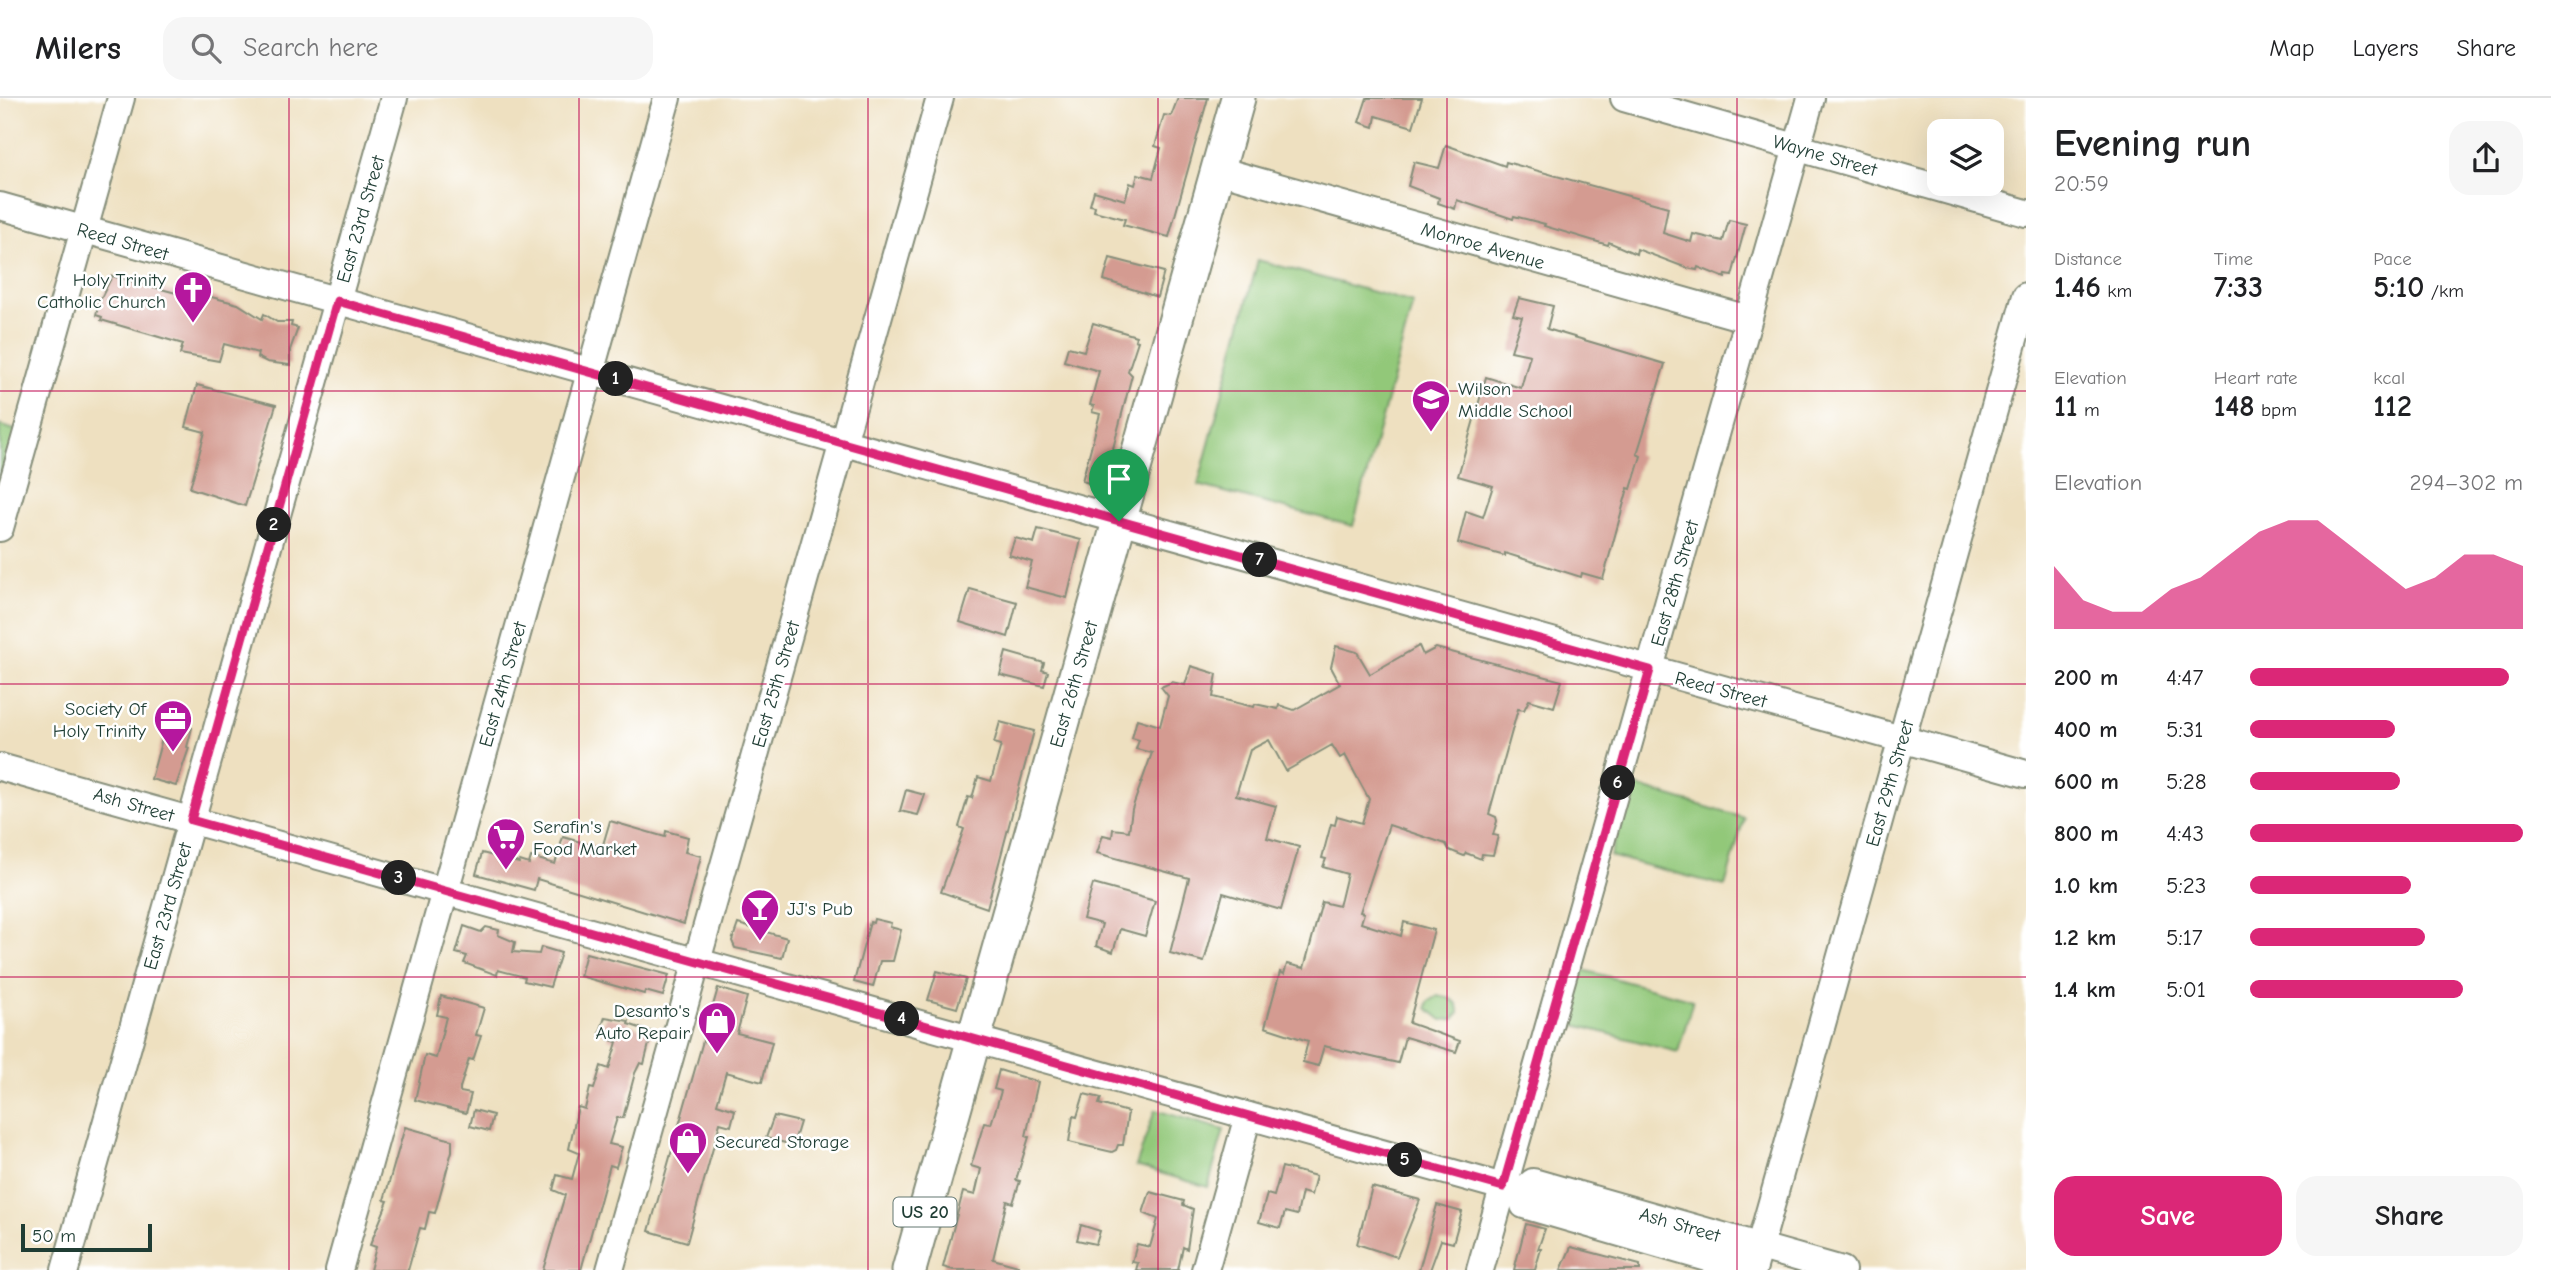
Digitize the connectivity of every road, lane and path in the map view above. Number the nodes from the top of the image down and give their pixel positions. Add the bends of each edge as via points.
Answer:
1 (121, 98) edge
2 (394, 98) edge
3 (667, 98) edge
4 (940, 98) edge
5 (1238, 98) edge
6 (1624, 98) edge
7 (1811, 98) edge
8 (1797, 146) junction
9 (1218, 170) junction
10 (0, 206) edge
11 (2026, 213) edge
12 (84, 230) junction
13 (2026, 296) edge
14 (337, 301) junction
15 (1748, 319) junction
16 (590, 372) junction
17 (843, 443) junction
18 (1119, 521) junction
19 (0, 528) edge
20 (1650, 670) junction
21 (1902, 738) junction
22 (0, 767) edge
23 (2026, 774) edge
24 (191, 820) junction
25 (444, 891) junction
26 (697, 962) junction
27 (974, 1039) junction
28 (1248, 1116) junction
29 (1512, 1189) junction
30 (1753, 1262) edge
31 (65, 1270) edge
32 (339, 1270) edge
33 (610, 1270) edge
34 (909, 1270) edge
35 (1205, 1270) edge
36 (1480, 1270) edge
37 (1842, 1270) edge

1 - 12 street
2 - 14 street, East 23rd Street
3 - 16 street, East 24th Street
4 - 17 street, East 25th Street
5 - 9 main road, East 26th Street / US 20
6 - 8 street, Wayne Street
7 - 8 street, East 28th Street
8 - 11 street, Wayne Street
8 - 15 street, East 28th Street
9 - 15 street, Monroe Avenue
9 - 18 main road, East 26th Street / US 20
10 - 12 street, Reed Street
12 - 14 street, Reed Street
12 - 19 street
13 - 21 street, East 29th Street
14 - 16 street, Reed Street
14 - 24 street, East 23rd Street
15 - 20 street, East 28th Street
16 - 17 street, Reed Street
16 - 25 street, East 24th Street
17 - 18 street, Reed Street
17 - 26 street, East 25th Street
18 - 20 street, Reed Street
18 - 27 main road, East 26th Street / US 20
20 - 21 street, Reed Street
20 - 29 street, East 28th Street
21 - 23 street, Reed Street
21 - 30 street, East 29th Street
22 - 24 street, Ash Street
24 - 25 street, Ash Street
24 - 31 street, East 23rd Street
25 - 26 street, Ash Street
25 - 32 street, East 24th Street
26 - 27 street, Ash Street
26 - 33 street, East 25th Street
27 - 28 street, Ash Street
27 - 34 main road, East 26th Street / US 20
28 - 29 street, Ash Street
28 - 35 street
29 - 30 street, Ash Street via 1524,1205
29 - 36 street, East 28th Street
30 - 37 street, Ash Street

